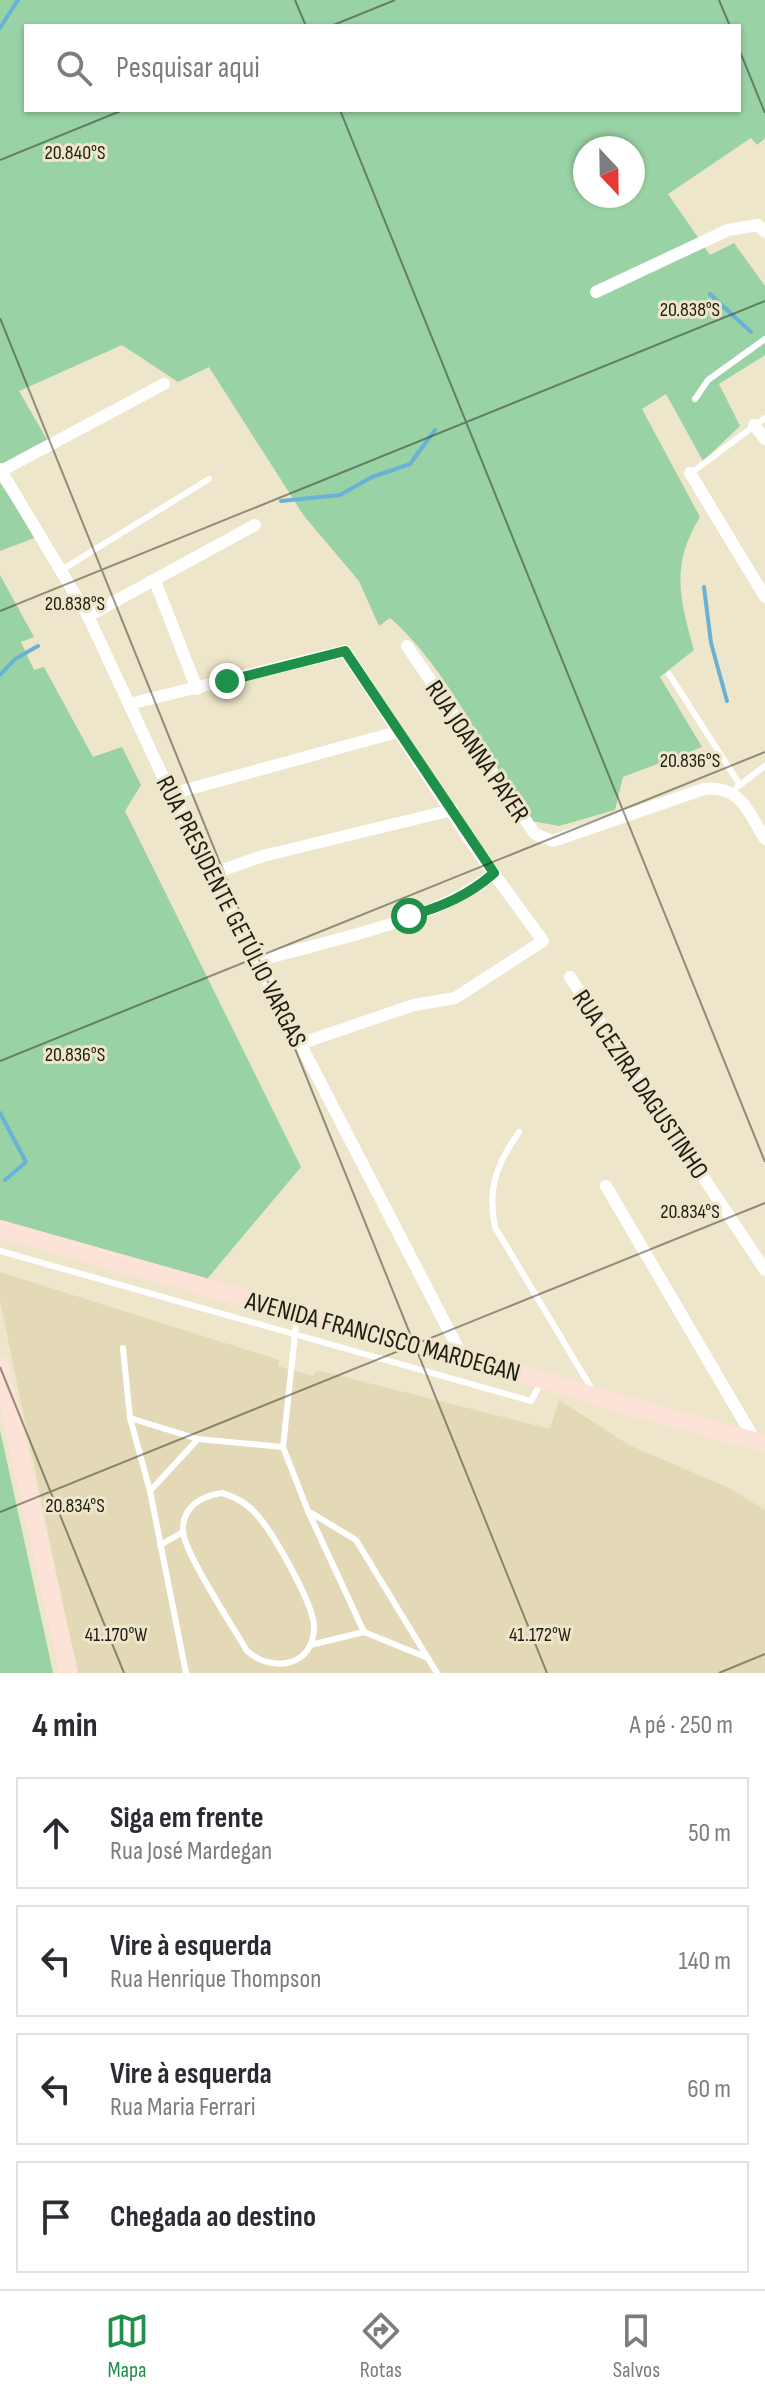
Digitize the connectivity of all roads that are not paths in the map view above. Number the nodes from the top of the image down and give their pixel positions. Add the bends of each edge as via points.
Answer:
1 (765, 232) edge
2 (596, 292) dead end
3 (765, 339) edge
4 (164, 384) dead end
5 (695, 399) dead end
6 (760, 421) edge
7 (765, 439) edge
8 (1, 470) edge
9 (690, 473) joint
10 (209, 479) dead end
11 (255, 525) dead end
12 (60, 571) junction
13 (155, 581) junction
14 (765, 597) edge
15 (88, 616) junction
16 (407, 646) dead end
17 (669, 674) dead end
18 (197, 689) junction
19 (129, 704) junction
20 (397, 732) junction
21 (765, 766) edge
22 (735, 788) junction
23 (171, 794) junction
24 (452, 810) junction
25 (765, 839) edge
26 (494, 873) junction
27 (211, 874) junction
28 (257, 961) junction
29 (570, 977) dead end
30 (299, 1044) junction
31 (519, 1132) dead end
32 (606, 1186) dead end
33 (0, 1229) edge
34 (0, 1251) edge
35 (765, 1270) edge
36 (297, 1313) junction
37 (293, 1335) junction
38 (123, 1348) dead end
39 (470, 1357) junction
40 (0, 1366) edge
41 (542, 1380) junction
42 (473, 1383) junction
43 (597, 1397) junction
44 (130, 1418) junction
45 (198, 1439) junction
46 (760, 1443) edge
47 (283, 1447) junction
48 (150, 1491) junction
49 (308, 1511) junction
50 (183, 1532) junction
51 (160, 1545) junction
52 (364, 1632) junction
53 (310, 1645) junction
54 (428, 1658) junction
55 (299, 1659) junction
56 (69, 1673) edge
57 (186, 1673) edge
58 (286, 1673) edge
59 (437, 1673) edge

1 - 2 street via 746,224 728,230
3 - 5 lane via 708,380
4 - 8 street
6 - 7 street
6 - 9 lane
8 - 12 street, RUA PRESIDENTE GETÚLIO VARGAS
9 - 14 street
10 - 12 lane
11 - 13 street
12 - 15 street, RUA PRESIDENTE GETÚLIO VARGAS
13 - 15 street
13 - 18 street
15 - 19 street, RUA PRESIDENTE GETÚLIO VARGAS
16 - 22 street, RUA JOANNA PAYER via 535,834 553,841 704,789
17 - 22 lane
18 - 19 street
18 - 20 street via 345,651
19 - 23 street, RUA PRESIDENTE GETÚLIO VARGAS
20 - 23 street
20 - 24 street
21 - 22 lane
22 - 25 street
23 - 27 street, RUA PRESIDENTE GETÚLIO VARGAS
24 - 26 street
24 - 27 street via 263,856
26 - 28 street via 474,891 440,907
26 - 30 street via 543,941 455,998 414,1005
27 - 28 street, RUA PRESIDENTE GETÚLIO VARGAS
28 - 30 street, RUA PRESIDENTE GETÚLIO VARGAS
29 - 35 street, RUA CEZIRA DAGUSTINHO
30 - 39 street, RUA PRESIDENTE GETÚLIO VARGAS
31 - 43 lane via 505,1152 489,1199 495,1227
32 - 46 street
33 - 36 main road, AVENIDA FRANCISCO MARDEGAN
34 - 37 lane
36 - 37 lane
36 - 39 main road, AVENIDA FRANCISCO MARDEGAN
37 - 42 lane
37 - 47 lane
38 - 44 lane
39 - 41 main road, AVENIDA FRANCISCO MARDEGAN
39 - 42 lane
40 - 56 main road
41 - 42 lane via 531,1401
41 - 43 main road, AVENIDA FRANCISCO MARDEGAN
43 - 46 main road, AVENIDA FRANCISCO MARDEGAN
44 - 45 lane
44 - 48 lane
45 - 47 lane
45 - 48 lane
47 - 49 lane
48 - 51 lane
49 - 52 lane
49 - 54 lane via 356,1540
50 - 51 lane
50 - 53 lane via 193,1503 206,1495 237,1497 258,1516 311,1606
50 - 55 lane via 247,1651 272,1666
51 - 57 lane
52 - 53 lane
52 - 54 lane
53 - 55 lane
54 - 59 lane
55 - 58 lane

